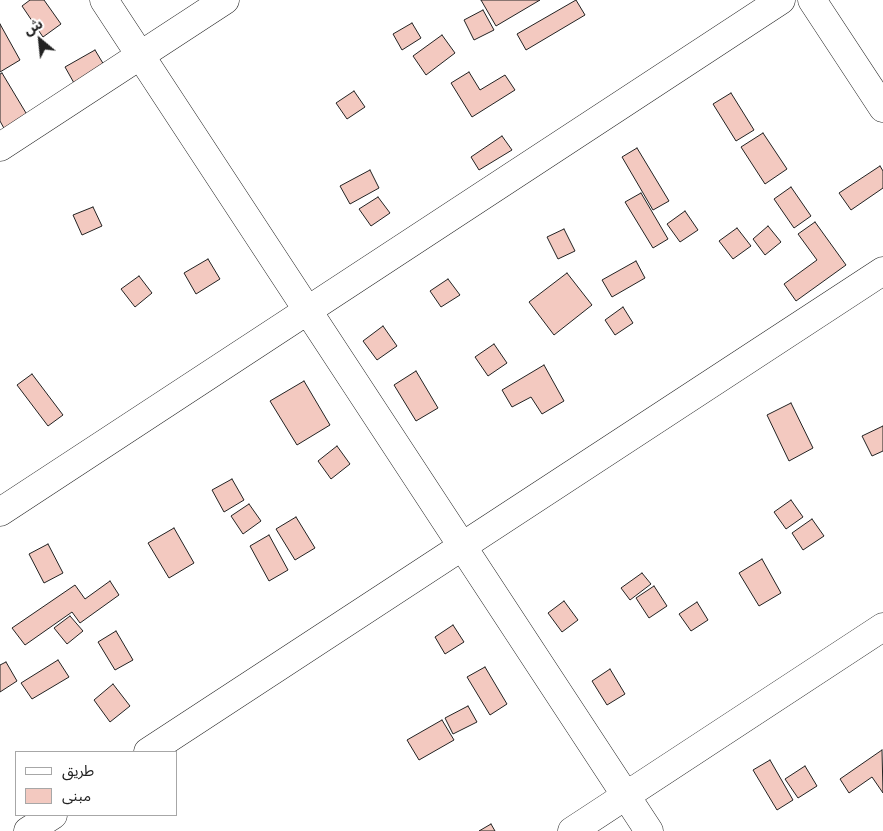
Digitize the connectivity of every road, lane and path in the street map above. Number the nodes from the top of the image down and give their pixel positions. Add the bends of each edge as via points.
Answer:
1 (104, 0) edge
2 (225, 0) edge
3 (781, 0) edge
4 (812, 0) edge
5 (140, 56) junction
6 (883, 108) edge
7 (0, 148) edge
8 (883, 271) edge
9 (308, 310) junction
10 (0, 512) edge
11 (462, 546) junction
12 (883, 627) edge
13 (150, 751) edge
14 (626, 796) junction
15 (51, 816) edge
16 (28, 831) edge
17 (572, 831) edge
18 (649, 831) edge

1 - 5 street
2 - 5 street
3 - 9 street
4 - 6 street
5 - 7 street
5 - 9 street
8 - 11 street
9 - 10 street
9 - 11 street
11 - 13 street
11 - 14 street
12 - 14 street
14 - 17 street
14 - 18 street
15 - 16 street

